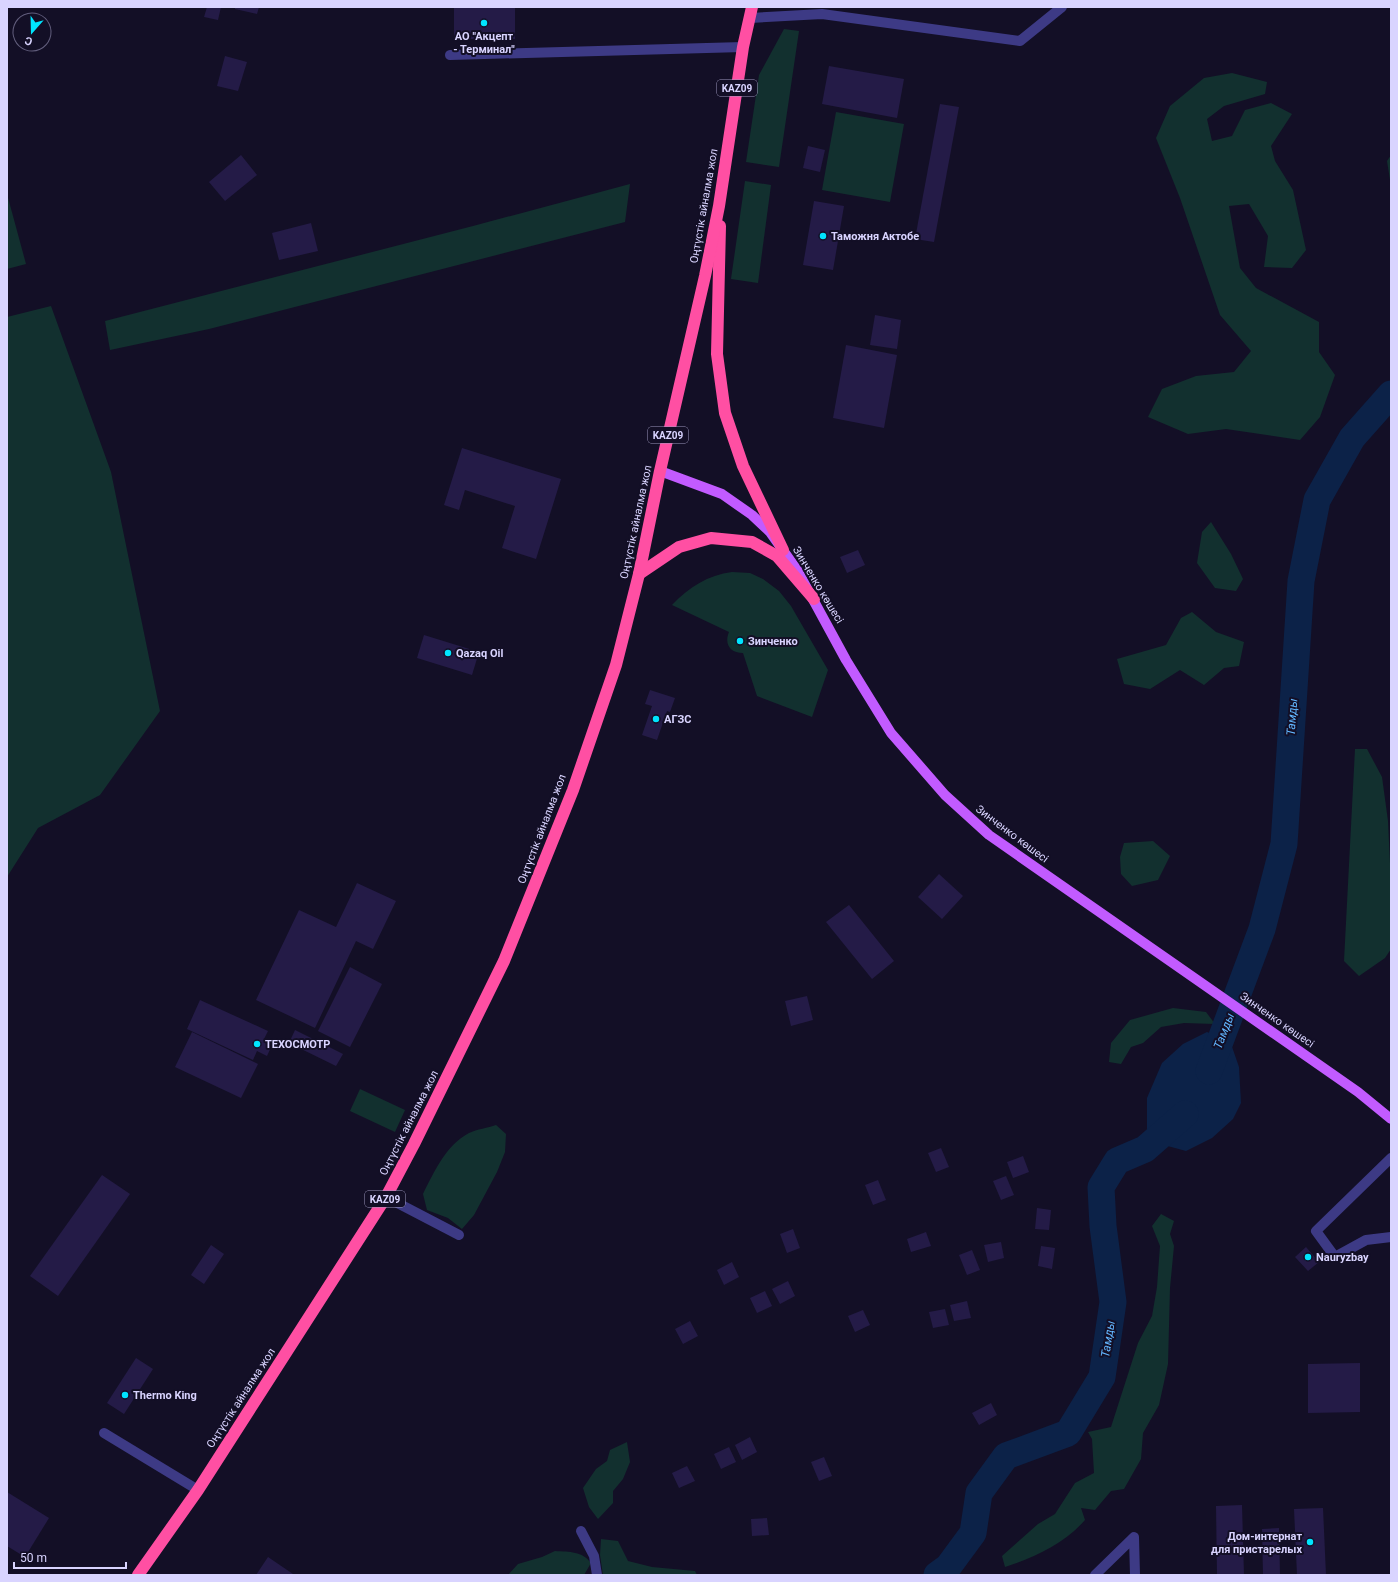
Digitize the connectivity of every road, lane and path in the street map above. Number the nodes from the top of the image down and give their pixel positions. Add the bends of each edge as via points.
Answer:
1 (1062, 7) edge
2 (751, 12) edge
3 (743, 48) junction
4 (450, 55) dead end
5 (719, 206) junction
6 (660, 471) junction
7 (783, 550) junction
8 (638, 574) junction
9 (814, 599) junction
10 (1391, 1119) edge
11 (1391, 1158) edge
12 (386, 1197) junction
13 (459, 1235) dead end
14 (1391, 1237) edge
15 (104, 1433) dead end
16 (198, 1490) junction
17 (581, 1531) dead end
18 (138, 1575) edge
19 (597, 1575) edge
20 (1095, 1575) edge
21 (1135, 1575) edge

1 - 2 street via 1020,42 822,14
2 - 3 highway, Оңтүстік айналма жол / KAZ09
3 - 4 street
3 - 5 highway, Оңтүстік айналма жол / KAZ09
5 - 6 highway, Оңтүстік айналма жол / KAZ09
5 - 7 highway via 721,238 717,354 725,412 743,466
6 - 7 main road, Зинченко көшесі via 722,494 752,515 770,532
6 - 8 highway, Оңтүстік айналма жол / KAZ09
7 - 9 main road, Зинченко көшесі
8 - 9 highway via 679,547 711,538 752,542 776,556
8 - 12 highway, Оңтүстік айналма жол / KAZ09 via 616,665 573,790 504,961
9 - 10 main road, Зинченко көшесі via 846,660 891,733 945,795 990,834 1358,1092
11 - 14 street via 1316,1231 1335,1257 1366,1240
12 - 13 street
12 - 16 highway, Оңтүстік айналма жол / KAZ09
15 - 16 street
16 - 18 highway, Оңтүстік айналма жол / KAZ09
17 - 19 street via 594,1556
20 - 21 street via 1134,1537

